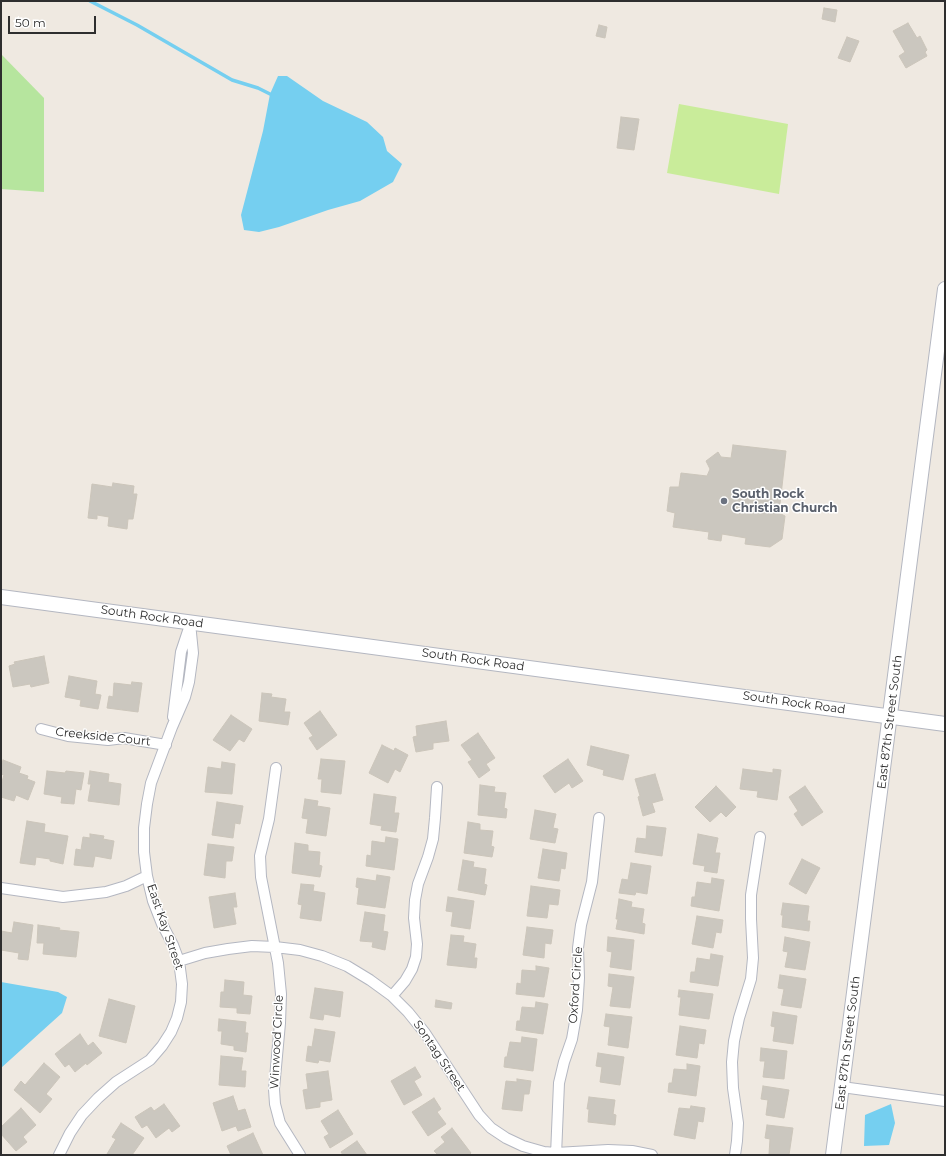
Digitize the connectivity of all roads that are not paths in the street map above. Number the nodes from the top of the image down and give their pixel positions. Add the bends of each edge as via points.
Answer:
1 (945, 289) edge
2 (1, 597) edge
3 (190, 623) junction
4 (890, 716) junction
5 (945, 724) edge
6 (41, 729) dead end
7 (166, 745) junction
8 (276, 768) dead end
9 (437, 787) dead end
10 (599, 818) dead end
11 (760, 837) dead end
12 (147, 876) junction
13 (1, 888) edge
14 (275, 947) junction
15 (179, 961) junction
16 (392, 996) junction
17 (842, 1086) junction
18 (945, 1101) edge
19 (556, 1154) edge
20 (60, 1155) edge
21 (300, 1155) edge
22 (652, 1155) edge
23 (735, 1155) edge
24 (833, 1155) edge

1 - 4 main road, East 87th Street South
2 - 3 main road, South Rock Road
3 - 4 main road, South Rock Road
3 - 7 street, East Kay Street via 181,652 172,727
4 - 5 main road, South Rock Road
4 - 17 main road, East 87th Street South
6 - 7 street, Creekside Court via 68,736 108,740 124,738
7 - 12 street, East Kay Street via 151,783 147,804 144,828
8 - 14 street, Winwood Circle via 260,862
9 - 16 street via 433,839 415,900 414,918 418,944 416,957 412,970
10 - 19 street, Oxford Circle via 592,882 579,940 577,1010 572,1039 559,1083
11 - 23 street via 751,895 751,979 739,1018 732,1062 738,1123
12 - 13 street via 106,892 63,898
12 - 15 street, East Kay Street via 155,907
14 - 15 street, Sontag Street via 228,949
14 - 16 street, Sontag Street via 322,956 370,980
14 - 21 street, Winwood Circle via 281,994 275,1104 280,1123
15 - 20 street, East Kay Street via 181,1002 171,1032 150,1060 116,1082 82,1115
16 - 19 street, Sontag Street via 425,1032 479,1115 491,1128 523,1146
17 - 18 street
17 - 24 main road, East 87th Street South
19 - 22 street, Sontag Street via 608,1150

